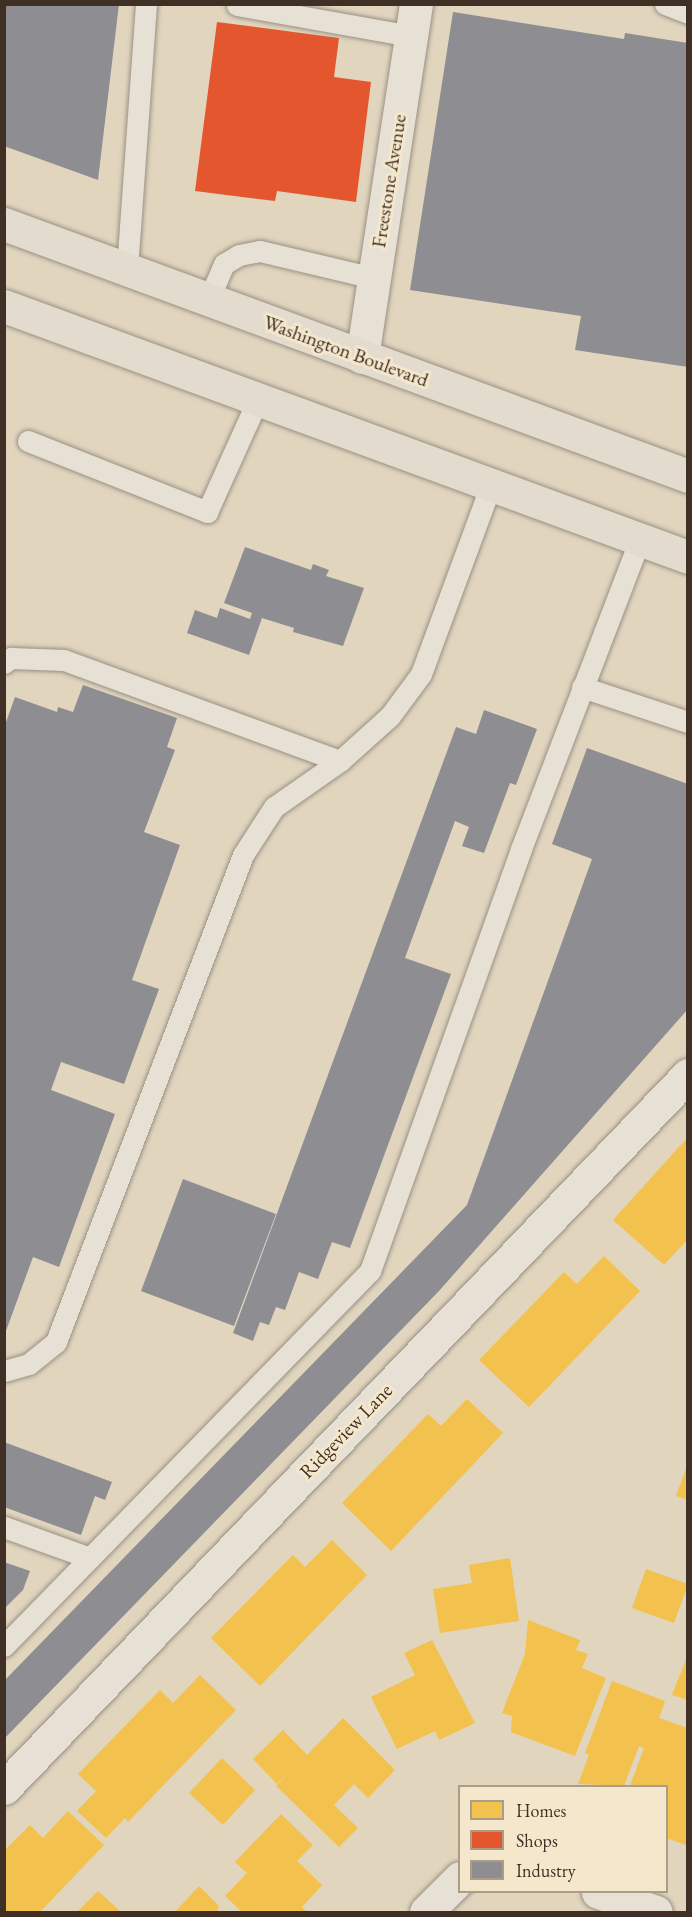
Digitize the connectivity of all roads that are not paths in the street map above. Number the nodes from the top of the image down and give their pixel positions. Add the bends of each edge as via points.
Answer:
1 (146, 4) edge
2 (416, 4) edge
3 (665, 4) edge
4 (237, 5) edge
5 (687, 13) edge
6 (411, 36) junction
7 (4, 224) edge
8 (127, 270) junction
9 (374, 278) junction
10 (208, 299) junction
11 (4, 306) edge
12 (362, 357) junction
13 (258, 399) junction
14 (28, 441) dead end
15 (687, 476) edge
16 (491, 485) junction
17 (640, 539) junction
18 (687, 557) edge
19 (4, 663) edge
20 (582, 687) junction
21 (687, 722) edge
22 (340, 761) junction
23 (687, 1075) edge
24 (4, 1371) edge
25 (4, 1527) edge
26 (90, 1558) junction
27 (4, 1646) edge
28 (4, 1788) edge
29 (458, 1879) edge
30 (601, 1893) edge
31 (426, 1912) edge
32 (656, 1912) edge

1 - 8 lane
2 - 6 street, Freestone Avenue
3 - 5 lane
4 - 6 lane
6 - 9 street, Freestone Avenue
7 - 8 main road, Washington Boulevard
8 - 10 main road, Washington Boulevard
9 - 10 lane via 260,251 239,255 224,264
9 - 12 street, Freestone Avenue
10 - 12 main road, Washington Boulevard
11 - 13 main road
12 - 15 main road, Washington Boulevard
13 - 14 lane via 207,512
13 - 16 main road
16 - 17 main road
16 - 22 lane via 421,674 390,717
17 - 18 main road
17 - 20 lane
19 - 22 lane via 11,658 64,660
20 - 21 lane
20 - 26 lane via 370,1271
22 - 24 lane via 293,791 256,831 243,855 56,1342 29,1364
23 - 28 street, Ridgeview Lane
25 - 26 lane
26 - 27 lane
29 - 31 street
30 - 32 street

